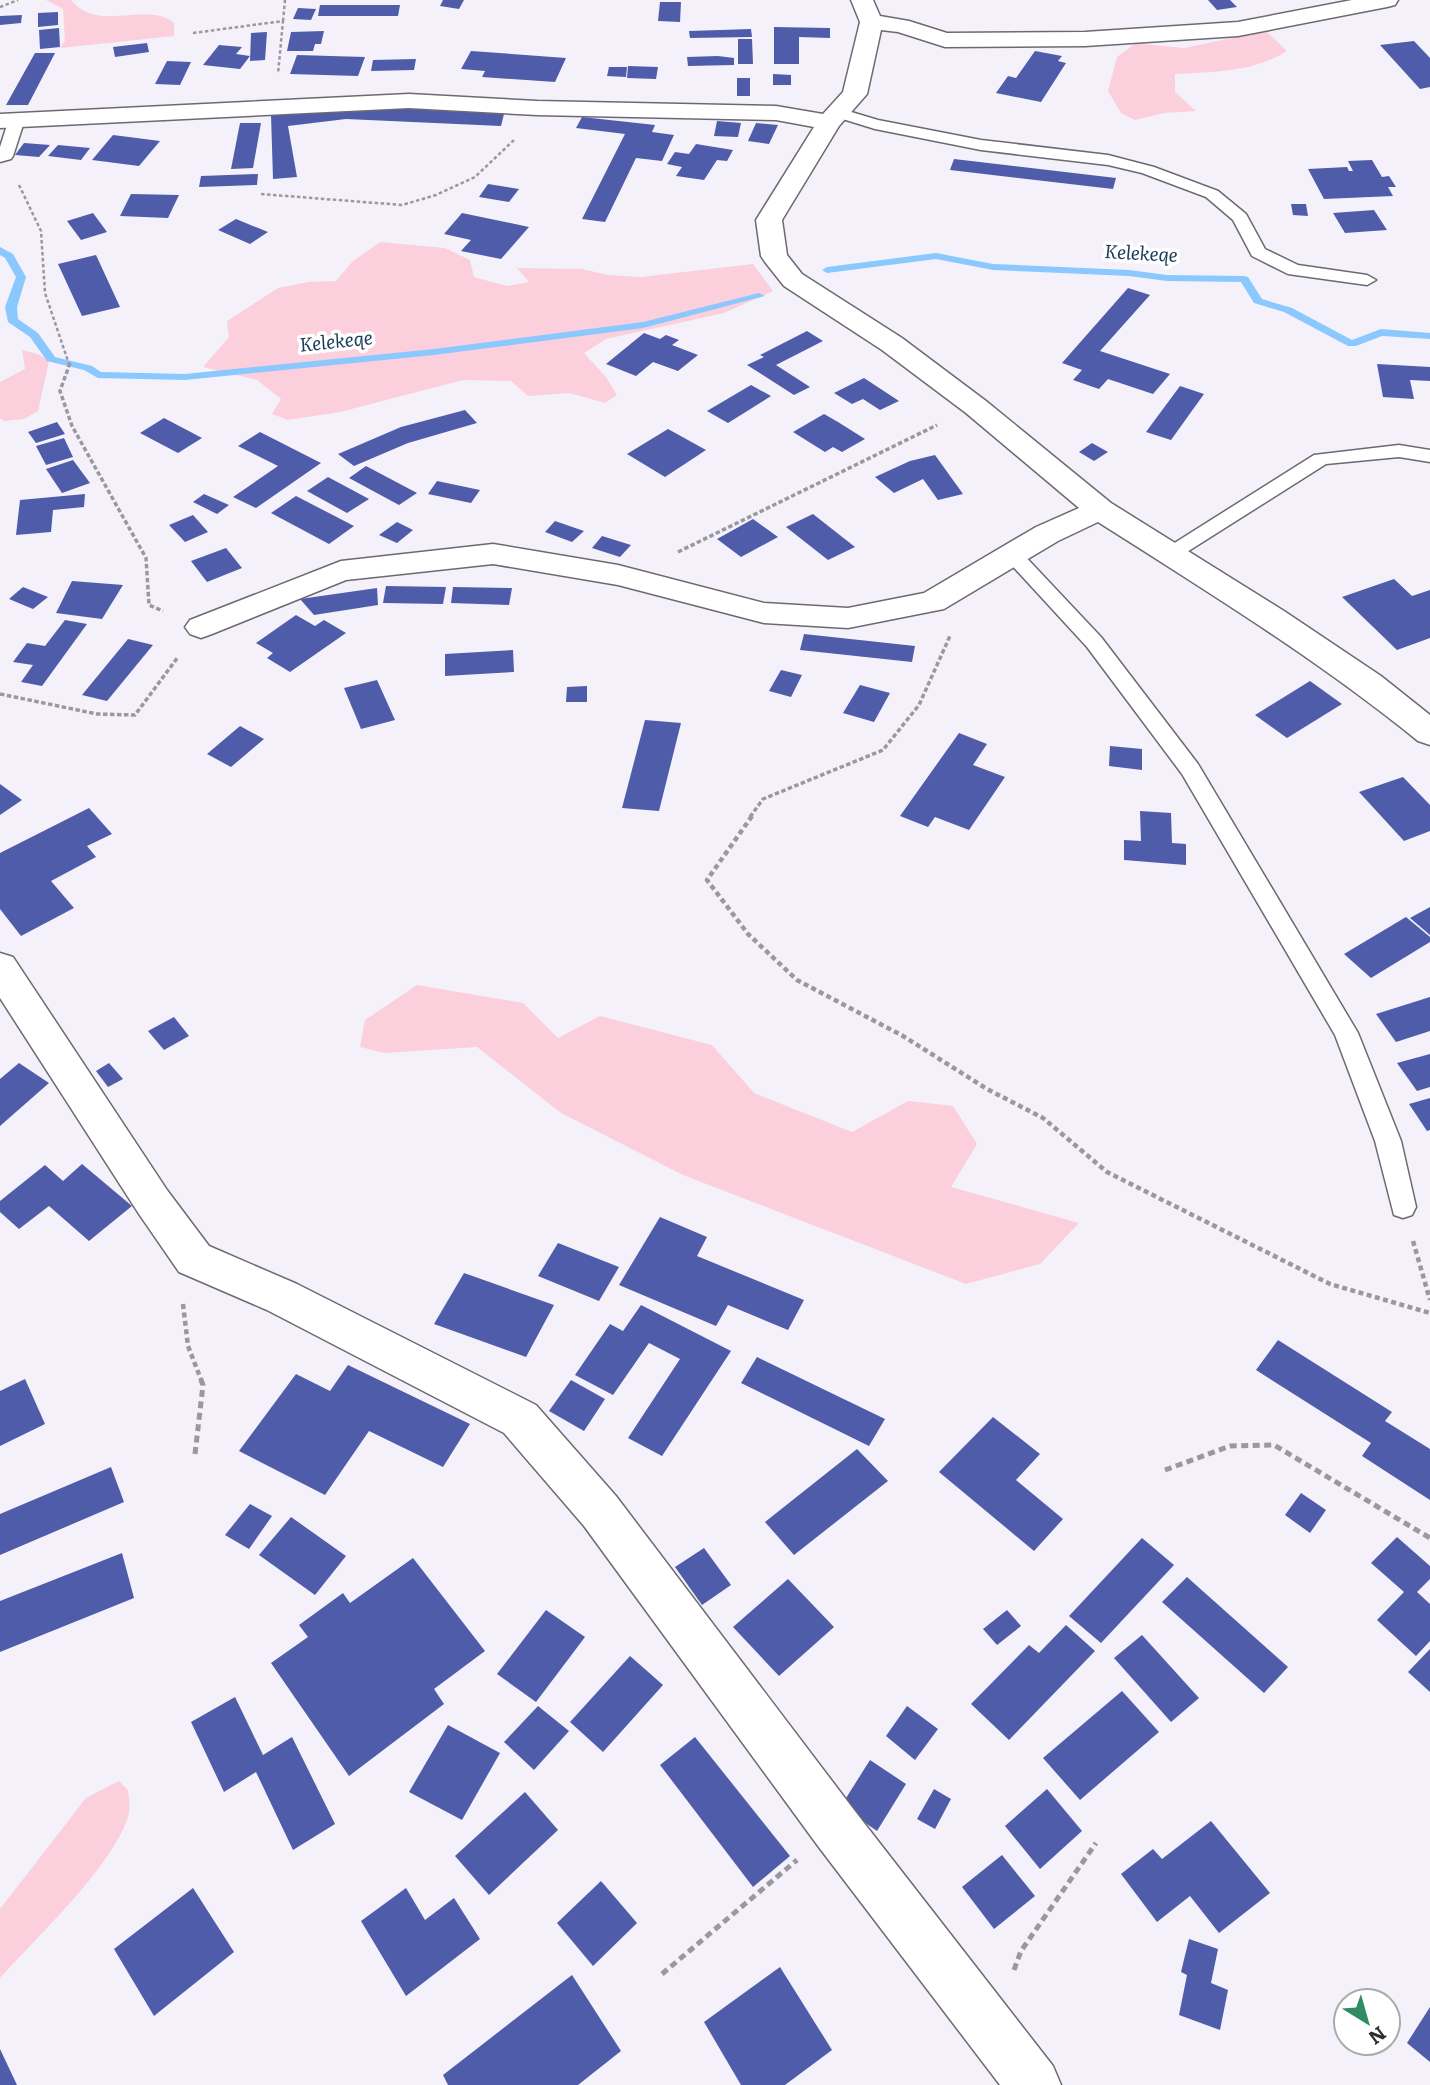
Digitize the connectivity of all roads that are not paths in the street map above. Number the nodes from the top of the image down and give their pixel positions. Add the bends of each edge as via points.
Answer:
1 (1387, 0) edge
2 (866, 11) edge
3 (833, 117) junction
4 (8, 122) edge
5 (2, 157) edge
6 (1367, 280) dead end
7 (1430, 456) edge
8 (1100, 510) junction
9 (1172, 552) junction
10 (1014, 556) junction
11 (201, 627) road end
12 (1430, 733) edge
13 (0, 967) edge
14 (1403, 1207) road end
15 (1034, 2085) edge

1 - 2 street via 1238,29 1085,39 945,40
2 - 3 street via 855,94
3 - 4 street via 410,101
3 - 6 lane via 1148,170 1212,194 1240,217 1258,252 1294,270
3 - 8 street via 769,220 774,256 793,280 892,344
4 - 5 lane
7 - 9 lane via 1399,451 1321,459
8 - 9 street
8 - 10 street via 1047,534
9 - 12 street via 1369,684
10 - 11 street via 933,603 848,618 764,612 628,577 493,554 341,571
10 - 14 lane via 1094,642 1190,769 1346,1033 1388,1141
13 - 15 street via 194,1259 282,1297 520,1419 600,1511

